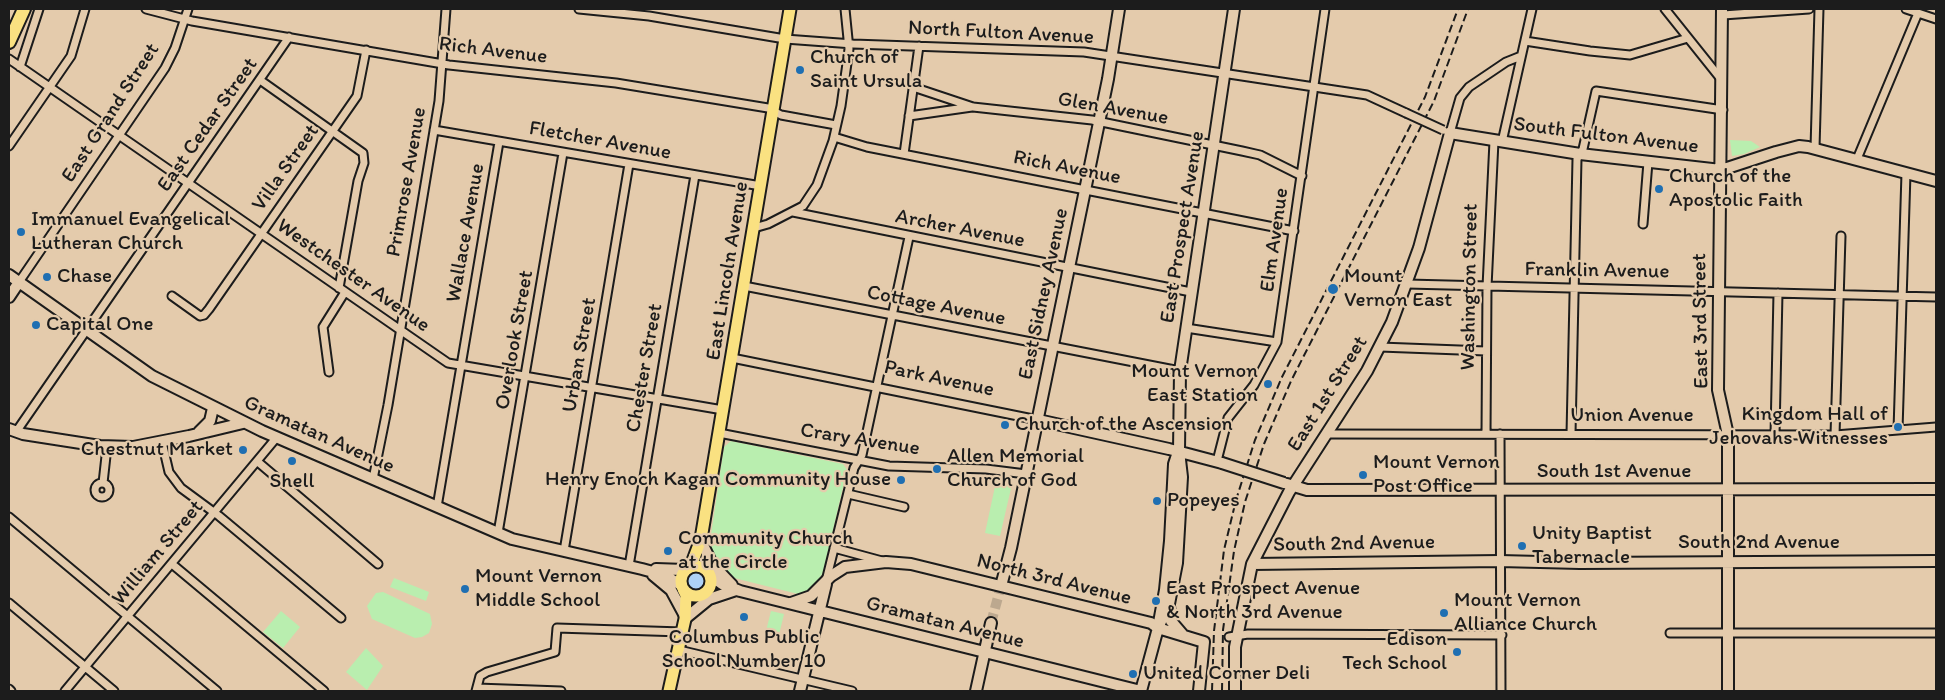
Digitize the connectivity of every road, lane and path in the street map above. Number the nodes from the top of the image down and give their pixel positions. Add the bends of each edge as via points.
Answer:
1 (24, 9) edge
2 (39, 9) edge
3 (85, 9) edge
4 (146, 9) edge
5 (188, 9) edge
6 (446, 9) edge
7 (579, 9) edge
8 (790, 9) edge
9 (845, 9) edge
10 (1120, 9) edge
11 (1234, 9) edge
12 (1325, 9) edge
13 (1532, 9) edge
14 (1665, 9) edge
15 (1809, 9) edge
16 (1819, 9) edge
17 (1906, 9) edge
18 (1722, 12) edge
19 (1918, 13) junction
20 (186, 19) junction
21 (1936, 19) edge
22 (289, 37) junction
23 (1688, 38) junction
24 (785, 39) junction
25 (1525, 41) junction
26 (9, 42) edge
27 (848, 43) junction
28 (919, 46) junction
29 (366, 50) junction
30 (1112, 56) junction
31 (1521, 56) junction
32 (10, 60) edge
33 (441, 63) junction
34 (20, 67) junction
35 (1224, 74) junction
36 (260, 80) junction
37 (1723, 81) junction
38 (913, 86) junction
39 (50, 87) junction
40 (1314, 87) junction
41 (973, 107) junction
42 (1723, 110) junction
43 (773, 111) junction
44 (909, 116) junction
45 (1416, 118) joint
46 (1099, 122) junction
47 (836, 125) junction
48 (434, 130) junction
49 (333, 131) junction
50 (1446, 132) junction
51 (120, 135) junction
52 (834, 137) junction
53 (499, 142) junction
54 (1498, 142) junction
55 (9, 146) edge
56 (1214, 146) junction
57 (1815, 148) junction
58 (563, 153) junction
59 (904, 154) junction
60 (1580, 154) junction
61 (1857, 159) junction
62 (1648, 162) junction
63 (630, 164) junction
64 (1721, 170) junction
65 (1906, 173) junction
66 (695, 175) junction
67 (1302, 176) junction
68 (1936, 181) edge
69 (189, 182) junction
70 (761, 186) junction
71 (1085, 190) junction
72 (793, 212) junction
73 (1204, 213) junction
74 (1643, 224) dead end
75 (754, 228) junction
76 (1294, 231) junction
77 (262, 234) junction
78 (1841, 236) dead end
79 (909, 237) junction
80 (1068, 268) junction
81 (9, 275) edge
82 (19, 282) junction
83 (1407, 284) junction
84 (744, 286) junction
85 (1487, 287) junction
86 (1575, 288) junction
87 (342, 290) junction
88 (1191, 292) junction
89 (1718, 292) junction
90 (1778, 293) junction
91 (1839, 294) junction
92 (172, 296) dead end
93 (1903, 296) junction
94 (9, 297) edge
95 (1936, 297) edge
96 (892, 316) junction
97 (1186, 328) junction
98 (400, 329) junction
99 (86, 330) junction
100 (1277, 342) junction
101 (1052, 347) junction
102 (1380, 347) junction
103 (1486, 351) junction
104 (732, 358) junction
105 (462, 366) junction
106 (1180, 371) junction
107 (330, 372) dead end
108 (527, 377) junction
109 (876, 386) junction
110 (592, 388) junction
111 (658, 399) junction
112 (213, 408) junction
113 (723, 410) junction
114 (1038, 420) junction
115 (243, 422) junction
116 (1936, 427) edge
117 (12, 430) edge
118 (1898, 430) junction
119 (719, 433) junction
120 (196, 434) junction
121 (1328, 434) junction
122 (1486, 434) junction
123 (1500, 434) junction
124 (1571, 434) junction
125 (1775, 434) junction
126 (1728, 435) junction
127 (1836, 435) junction
128 (277, 437) junction
129 (162, 442) junction
130 (107, 446) junction
131 (1179, 451) junction
132 (1202, 458) junction
133 (858, 460) junction
134 (258, 462) junction
135 (1219, 462) junction
136 (1026, 474) junction
137 (1182, 478) junction
138 (373, 479) junction
139 (103, 483) dead end
140 (1288, 484) junction
141 (1936, 489) edge
142 (1728, 490) junction
143 (1500, 491) junction
144 (848, 494) junction
145 (437, 507) junction
146 (904, 507) dead end
147 (215, 513) junction
148 (9, 517) edge
149 (498, 533) junction
150 (702, 541) junction
151 (1174, 541) junction
152 (834, 548) junction
153 (564, 551) junction
154 (1500, 561) junction
155 (1936, 561) edge
156 (886, 562) junction
157 (1728, 562) junction
158 (172, 564) junction
159 (378, 564) dead end
160 (1252, 564) junction
161 (629, 566) junction
162 (688, 568) junction
163 (644, 570) junction
164 (708, 572) junction
165 (826, 583) junction
166 (1001, 586) junction
167 (682, 587) junction
168 (737, 590) junction
169 (702, 595) junction
170 (9, 603) edge
171 (791, 604) junction
172 (1169, 604) junction
173 (820, 611) junction
174 (128, 617) junction
175 (686, 617) junction
176 (341, 618) dead end
177 (992, 623) tunnel mouth
178 (1158, 628) junction
179 (682, 632) junction
180 (1670, 633) dead end
181 (1936, 633) edge
182 (1728, 634) junction
183 (1502, 635) junction
184 (1184, 636) junction
185 (1233, 637) junction
186 (679, 650) junction
187 (984, 651) junction
188 (86, 667) junction
189 (803, 679) junction
190 (476, 690) edge
191 (65, 691) edge
192 (114, 691) edge
193 (217, 691) edge
194 (324, 691) edge
195 (561, 691) edge
196 (669, 691) edge
197 (800, 691) edge
198 (852, 691) edge
199 (976, 691) edge
200 (1141, 691) edge
201 (1199, 691) edge
202 (1235, 691) edge
203 (1501, 691) edge
204 (1728, 691) edge

1 - 26 highway
2 - 34 street
3 - 39 street via 70,56
4 - 20 street, Rich Avenue
5 - 20 street, East Grand Street
6 - 33 street, Primrose Avenue
7 - 24 street, North Fulton Avenue via 649,16
8 - 24 main road, East Lincoln Avenue
9 - 27 street
10 - 30 street, East Sidney Avenue
11 - 35 street, East Prospect Avenue
12 - 40 street, Elm Avenue
13 - 25 street, Washington Street
14 - 23 street
15 - 18 street
16 - 57 street
17 - 19 street
18 - 37 street, East 3rd Street
19 - 21 street
19 - 61 street
20 - 22 street, Rich Avenue
20 - 51 street, East Grand Street via 165,68
22 - 29 street, Rich Avenue
22 - 36 street, East Cedar Street
23 - 25 street via 1630,55
23 - 37 street
24 - 27 street, North Fulton Avenue
24 - 43 main road, East Lincoln Avenue
25 - 31 street, Washington Street
27 - 28 street, North Fulton Avenue
27 - 47 street
28 - 30 street, North Fulton Avenue via 1084,52
28 - 38 street
29 - 33 street, Rich Avenue
29 - 49 street, Villa Street via 357,96
30 - 35 street, North Fulton Avenue
30 - 46 street, East Sidney Avenue
31 - 50 street, East 1st Street via 1500,65 1469,87 1460,98
31 - 54 street, Washington Street
32 - 34 street, Westchester Avenue
33 - 43 street, Rich Avenue via 616,83
33 - 48 street, Primrose Avenue
34 - 39 street, Westchester Avenue
35 - 40 street, North Fulton Avenue
35 - 56 street, East Prospect Avenue
36 - 49 street
36 - 69 street, East Cedar Street
37 - 42 street, East 3rd Street
38 - 41 street, Glen Avenue
38 - 44 street
39 - 51 street, Westchester Avenue
39 - 55 street
40 - 45 street, North Fulton Avenue, bridge via 1367,95
40 - 67 street, Elm Avenue
41 - 44 street, Glen Avenue
41 - 46 street, Glen Avenue
42 - 60 street via 1596,91
42 - 64 street, East 3rd Street
43 - 47 street, Rich Avenue
43 - 70 main road, East Lincoln Avenue
44 - 59 street
45 - 50 street, South Fulton Avenue, bridge
46 - 56 street, Glen Avenue
46 - 71 street, East Sidney Avenue
47 - 52 street
48 - 53 street, Fletcher Avenue
48 - 98 street, Primrose Avenue
49 - 77 street, Villa Street
49 - 87 street via 363,153 364,162 358,181
50 - 54 street, South Fulton Avenue
50 - 83 street, East 1st Street
51 - 69 street, Westchester Avenue
51 - 82 street, East Grand Street
52 - 59 street, Rich Avenue
52 - 72 street via 817,186 803,206
53 - 58 street, Fletcher Avenue
53 - 105 street, Wallace Avenue
54 - 60 street, South Fulton Avenue
54 - 85 street, Washington Street
56 - 67 street, Glen Avenue via 1260,155
56 - 73 street, East Prospect Avenue
57 - 61 street, South Fulton Avenue
57 - 64 street, South Fulton Avenue via 1799,146
58 - 63 street, Fletcher Avenue
58 - 108 street, Overlook Street
59 - 71 street, Rich Avenue
60 - 62 street, South Fulton Avenue
60 - 86 street via 1577,159
61 - 65 street, South Fulton Avenue
62 - 64 street, South Fulton Avenue
62 - 74 street
63 - 66 street, Fletcher Avenue
63 - 110 street, Urban Street
64 - 89 street, East 3rd Street
65 - 68 street, South Fulton Avenue
65 - 93 street
66 - 70 street, Fletcher Avenue
66 - 111 street, Chester Street
67 - 76 street, Elm Avenue
69 - 77 street, Westchester Avenue
69 - 99 street, East Cedar Street
70 - 75 main road, East Lincoln Avenue
71 - 73 street, Rich Avenue
71 - 80 street, East Sidney Avenue
72 - 75 street
72 - 79 street, Archer Avenue
73 - 76 street, Rich Avenue
73 - 88 street, East Prospect Avenue
75 - 84 main road, East Lincoln Avenue
76 - 100 street, Elm Avenue
77 - 87 street, Westchester Avenue
77 - 92 street, Villa Street via 204,315 196,314
78 - 91 street
79 - 80 street, Archer Avenue
79 - 96 street
80 - 88 street, Archer Avenue
80 - 101 street, East Sidney Avenue
81 - 82 street, Gramatan Avenue
82 - 94 street
82 - 99 street, Gramatan Avenue
83 - 85 street, Franklin Avenue
83 - 102 street, East 1st Street
84 - 96 street, Cottage Avenue
84 - 104 main road, East Lincoln Avenue
85 - 86 street, Franklin Avenue
85 - 103 street, Washington Street
86 - 89 street, Franklin Avenue
86 - 124 street
87 - 98 street, Westchester Avenue
87 - 107 street via 323,327
88 - 97 street, East Prospect Avenue
89 - 90 street, Franklin Avenue
89 - 126 street, East 3rd Street via 1718,390
90 - 91 street, Franklin Avenue
90 - 125 street
91 - 93 street, Franklin Avenue
91 - 127 street
93 - 95 street, Franklin Avenue
93 - 118 street
96 - 101 street, Cottage Avenue
96 - 109 street
97 - 100 street
97 - 106 street, East Prospect Avenue
98 - 105 street, Westchester Avenue via 448,362
98 - 138 street, Primrose Avenue
99 - 112 street, Gramatan Avenue via 152,376
99 - 117 street, East Cedar Street
100 - 135 street, Elm Avenue via 1254,386 1228,418
101 - 106 street, Cottage Avenue
101 - 114 street, East Sidney Avenue
102 - 103 street
102 - 121 street, East 1st Street
103 - 122 street, Washington Street
104 - 109 street, Park Avenue
104 - 113 main road, East Lincoln Avenue
105 - 108 street, Westchester Avenue
105 - 145 street, Wallace Avenue
106 - 131 street, East Prospect Avenue
108 - 110 street, Westchester Avenue
108 - 149 street, Overlook Street
109 - 114 street, Park Avenue
109 - 133 street
110 - 111 street, Westchester Avenue
110 - 153 street, Urban Street
111 - 113 street, Westchester Avenue
111 - 161 street, Chester Street
112 - 115 street, Gramatan Avenue
112 - 120 street via 210,421
113 - 119 main road, East Lincoln Avenue
114 - 131 street, Park Avenue
114 - 136 street, East Sidney Avenue
115 - 120 street
115 - 128 street, Gramatan Avenue
116 - 118 street, Union Avenue
117 - 130 street
118 - 127 street, Union Avenue
119 - 133 street, Crary Avenue
119 - 150 main road, East Lincoln Avenue
120 - 129 street
121 - 122 street, Union Avenue
121 - 140 street, East 1st Street
122 - 123 street, Union Avenue
123 - 124 street, Union Avenue
123 - 143 street
124 - 126 street, Union Avenue
125 - 126 street, Union Avenue
125 - 127 street, Union Avenue
126 - 142 street, East 3rd Street
128 - 134 street, William Street
128 - 138 street, Gramatan Avenue
129 - 130 street
129 - 147 street via 173,479
130 - 139 street
131 - 132 street, Park Avenue
131 - 137 street, East Prospect Avenue
131 - 151 street, East Prospect Avenue via 1174,464
132 - 135 street, Park Avenue
132 - 137 street via 1189,464
133 - 136 street, Crary Avenue via 889,466 986,469
133 - 144 street
134 - 147 street, William Street
134 - 159 street
135 - 140 street, Park Avenue, bridge
136 - 166 street, East Sidney Avenue
137 - 151 street, East Prospect Avenue
138 - 145 street, Gramatan Avenue
140 - 143 street, South 1st Avenue via 1307,490
140 - 160 street, East 1st Street
141 - 142 street, South 1st Avenue
142 - 143 street, South 1st Avenue
142 - 157 street, East 3rd Street
143 - 154 street
144 - 146 street
144 - 152 street
145 - 149 street, Gramatan Avenue
147 - 158 street, William Street
147 - 176 street
148 - 174 street
149 - 153 street, Gramatan Avenue
150 - 162 main road, East Lincoln Avenue
150 - 164 main road, East Lincoln Avenue
150 - 168 street via 712,564
151 - 172 street, East Prospect Avenue via 1175,575
151 - 178 street, East Prospect Avenue
152 - 156 street, North 3rd Avenue
152 - 165 street
153 - 161 street, Gramatan Avenue
154 - 157 street, South 2nd Avenue
154 - 160 street, South 2nd Avenue
154 - 183 street
155 - 157 street, South 2nd Avenue
156 - 165 street, North 3rd Avenue via 845,567
156 - 166 street, North 3rd Avenue via 911,564
157 - 182 street, East 3rd Street
158 - 174 street, William Street
158 - 194 street
160 - 185 street, East 1st Street
161 - 163 street, Gramatan Avenue
162 - 163 street, Gramatan Avenue
162 - 164 main road via 699,566
162 - 167 main road via 681,577
163 - 167 street, Gramatan Avenue via 664,575
163 - 175 street via 671,590
164 - 168 street, Gramatan Avenue via 722,584
164 - 169 main road via 711,584
165 - 171 street, North 3rd Avenue via 811,596
165 - 173 street
166 - 178 street, North 3rd Avenue via 1151,623
167 - 169 main road via 692,596
167 - 175 main road via 686,595
168 - 169 street, Gramatan Avenue via 713,590
168 - 171 street, Gramatan Avenue
168 - 175 street via 710,599
169 - 175 main road
170 - 188 street
171 - 173 street, Gramatan Avenue
172 - 178 street, East Prospect Avenue
172 - 184 street via 1171,621
173 - 187 street, Gramatan Avenue
173 - 189 street
174 - 188 street, William Street
174 - 193 street
175 - 179 main road
177 - 187 street
178 - 184 street, North 3rd Avenue
178 - 200 street, East Prospect Avenue
179 - 186 main road
179 - 190 street via 557,628 555,652 487,672 480,676
180 - 182 street
181 - 182 street
182 - 204 street, East 3rd Street
183 - 185 street via 1248,634
183 - 203 street
184 - 201 street, North 3rd Avenue via 1207,642
185 - 202 street, East 1st Street
186 - 189 street
186 - 196 main road
187 - 199 street
187 - 200 street, Gramatan Avenue
188 - 191 street, William Street
188 - 192 street
189 - 197 street
189 - 198 street
190 - 195 street

